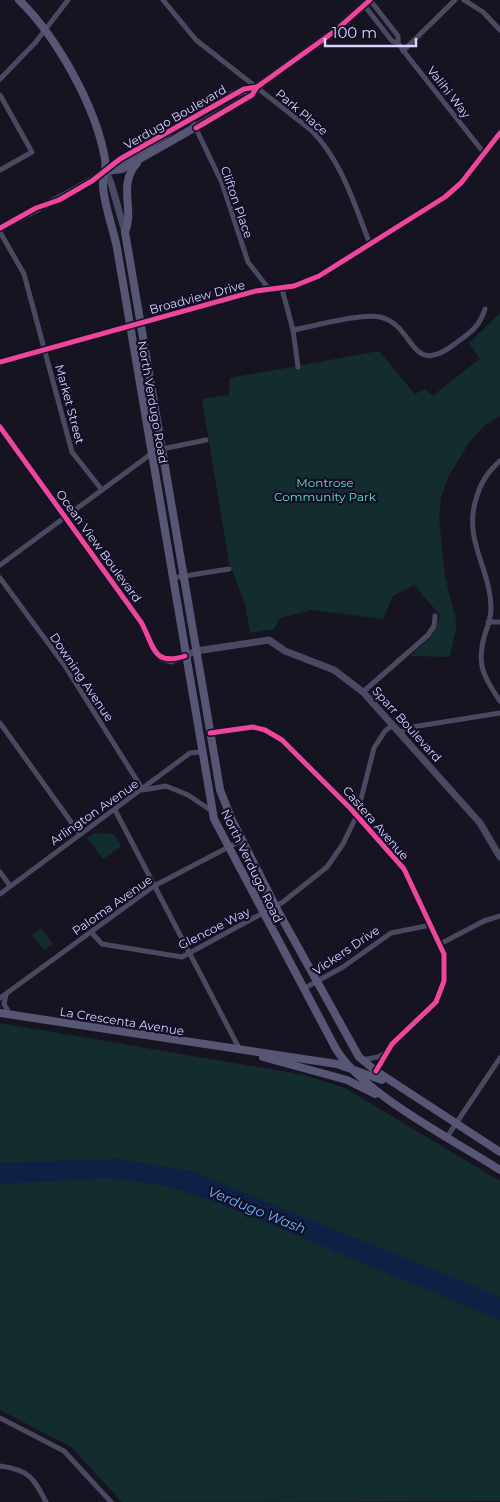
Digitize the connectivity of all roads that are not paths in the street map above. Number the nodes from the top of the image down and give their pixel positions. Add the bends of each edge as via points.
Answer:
1 (20, 0) edge
2 (68, 0) edge
3 (163, 0) edge
4 (455, 0) edge
5 (464, 0) edge
6 (367, 2) edge
7 (45, 28) junction
8 (500, 30) edge
9 (403, 51) junction
10 (0, 79) edge
11 (257, 87) junction
12 (0, 95) edge
13 (191, 118) junction
14 (196, 128) junction
15 (500, 133) edge
16 (484, 153) junction
17 (141, 158) junction
18 (0, 170) edge
19 (106, 171) junction
20 (0, 228) edge
21 (0, 232) edge
22 (125, 232) junction
23 (114, 235) junction
24 (370, 244) junction
25 (270, 289) junction
26 (282, 289) junction
27 (485, 309) dead end
28 (141, 322) junction
29 (129, 326) junction
30 (293, 330) junction
31 (44, 350) junction
32 (0, 362) edge
33 (298, 367) dead end
34 (0, 427) edge
35 (206, 440) dead end
36 (162, 449) junction
37 (151, 454) junction
38 (500, 461) edge
39 (102, 490) junction
40 (66, 517) junction
41 (0, 564) edge
42 (229, 569) dead end
43 (184, 576) junction
44 (0, 578) edge
45 (171, 578) junction
46 (435, 616) dead end
47 (488, 622) junction
48 (500, 622) edge
49 (269, 640) joint
50 (196, 651) junction
51 (185, 656) junction
52 (363, 692) junction
53 (500, 701) edge
54 (500, 713) edge
55 (0, 723) edge
56 (393, 725) junction
57 (210, 733) junction
58 (400, 733) junction
59 (201, 752) junction
60 (143, 790) junction
61 (115, 810) junction
62 (212, 811) junction
63 (357, 816) junction
64 (79, 833) junction
65 (242, 840) junction
66 (228, 847) junction
67 (500, 857) edge
68 (0, 872) edge
69 (10, 886) junction
70 (154, 886) junction
71 (0, 894) edge
72 (276, 907) junction
73 (263, 914) junction
74 (500, 916) edge
75 (431, 925) junction
76 (91, 932) junction
77 (440, 944) junction
78 (190, 953) junction
79 (316, 982) junction
80 (303, 989) junction
81 (8, 992) junction
82 (0, 998) edge
83 (0, 1013) edge
84 (10, 1014) junction
85 (240, 1050) junction
86 (386, 1052) junction
87 (500, 1058) edge
88 (362, 1060) junction
89 (349, 1068) junction
90 (376, 1071) junction
91 (406, 1091) junction
92 (395, 1104) junction
93 (456, 1124) junction
94 (447, 1137) junction
95 (500, 1152) edge
96 (500, 1170) edge
97 (0, 1418) edge
98 (0, 1466) edge
99 (46, 1502) edge
100 (111, 1502) edge

1 - 7 main road
2 - 7 street
3 - 11 street, Park Place via 196,40
4 - 9 street
5 - 8 street via 484,12
6 - 9 street, Valihi Way via 392,41 398,43
6 - 11 main road, Verdugo Boulevard via 335,31
7 - 10 street
7 - 19 main road via 68,66 91,116 106,160
9 - 16 street, Valihi Way
11 - 13 main road, Verdugo Boulevard via 244,88
11 - 14 main road, Verdugo Boulevard via 252,95
11 - 24 street, Park Place via 311,130 329,150 341,171
12 - 18 street via 32,152
13 - 14 street, Clifton Place
13 - 19 main road, Verdugo Boulevard via 120,159
14 - 17 main road, Verdugo Boulevard
14 - 25 street, Clifton Place via 222,183 248,262
15 - 16 street, Broadview Drive
16 - 24 street, Broadview Drive via 461,183 445,197
17 - 19 main road, Verdugo Boulevard via 122,169
17 - 22 main road via 128,182 128,225
19 - 20 street via 59,200 36,208
19 - 22 street, North Verdugo Road
19 - 23 main road, North Verdugo Road via 103,186
21 - 31 street, Market Street via 24,274
22 - 23 main road
22 - 28 main road, North Verdugo Road
23 - 29 main road, North Verdugo Road
24 - 26 street, Broadview Drive via 319,276
25 - 26 street, Broadview Drive
25 - 28 street, Broadview Drive
26 - 30 street
27 - 30 street via 477,326 435,357 417,351 394,324 379,317
28 - 29 street, Broadview Drive
28 - 36 main road, North Verdugo Road
29 - 31 street, Broadview Drive
29 - 37 main road, North Verdugo Road
30 - 33 street
31 - 32 street, Broadview Drive
31 - 39 street, Market Street via 72,452
34 - 40 street, Ocean View Boulevard
35 - 36 street
36 - 37 street
36 - 43 main road, North Verdugo Road
37 - 39 street
37 - 45 main road, North Verdugo Road
38 - 47 street via 479,489 472,519 472,535 490,600
39 - 40 street
40 - 41 street
40 - 51 street, Ocean View Boulevard via 141,622 156,654 171,661
42 - 43 street
43 - 45 street
43 - 50 main road, North Verdugo Road
44 - 60 street, Downing Avenue via 65,666
45 - 51 main road, North Verdugo Road
46 - 52 street via 434,626 428,635
47 - 48 street
47 - 53 street via 480,654 487,682
49 - 50 street, Ocean View Boulevard
49 - 52 street, Sparr Boulevard via 286,651 334,670
50 - 51 street, Ocean View Boulevard
50 - 57 main road, North Verdugo Road
51 - 59 main road, North Verdugo Road
52 - 56 street, Sparr Boulevard
54 - 58 street via 406,728
55 - 64 street
56 - 58 street, Sparr Boulevard
56 - 63 street, Glencoe Way via 374,748
57 - 63 street, Castera Avenue via 253,727 265,730 282,740
57 - 65 main road, North Verdugo Road via 220,790
58 - 67 street, Sparr Boulevard via 480,824
59 - 60 street, Arlington Avenue via 190,753
59 - 62 main road, North Verdugo Road
60 - 61 street, Arlington Avenue
60 - 62 street via 166,786 188,795
61 - 64 street, Arlington Avenue
61 - 70 street
62 - 66 main road, North Verdugo Road
63 - 72 street, Glencoe Way via 327,867
63 - 75 street, Castera Avenue via 404,869
64 - 69 street, Arlington Avenue
65 - 66 street, Paloma Avenue
65 - 72 main road, North Verdugo Road
66 - 70 street, Paloma Avenue
66 - 73 main road, North Verdugo Road
68 - 69 street
69 - 71 street, Arlington Avenue
70 - 76 street, Paloma Avenue
70 - 78 street
72 - 73 street, Glencoe Way
72 - 79 main road, North Verdugo Road
73 - 78 street, Glencoe Way
73 - 80 main road, North Verdugo Road
74 - 77 street
75 - 77 street, Castera Avenue
75 - 79 street, Vickers Drive via 391,933
76 - 78 street, Glencoe Way via 102,944 180,957
76 - 81 street, Paloma Avenue
77 - 86 street, Castera Avenue via 445,969 436,1002
78 - 85 street
79 - 80 street, Vickers Drive
79 - 88 main road, North Verdugo Road
80 - 89 main road, North Verdugo Road
81 - 82 street, Paloma Avenue
81 - 84 street via 4,1002
83 - 84 main road, La Crescenta Avenue
84 - 85 main road, La Crescenta Avenue
85 - 89 main road, La Crescenta Avenue
85 - 92 main road, La Crescenta Avenue via 347,1080
86 - 88 street, Castera Avenue
86 - 90 street, Castera Avenue
87 - 93 street
88 - 90 main road, North Verdugo Road
89 - 91 main road, La Crescenta Avenue
89 - 92 main road, North Verdugo Road
90 - 91 main road, North Verdugo Road
91 - 93 main road, North Verdugo Road
92 - 94 main road, North Verdugo Road
93 - 94 street
93 - 95 main road, North Verdugo Road
94 - 96 main road, North Verdugo Road
97 - 100 street via 64,1451
98 - 99 street via 18,1468 27,1473

